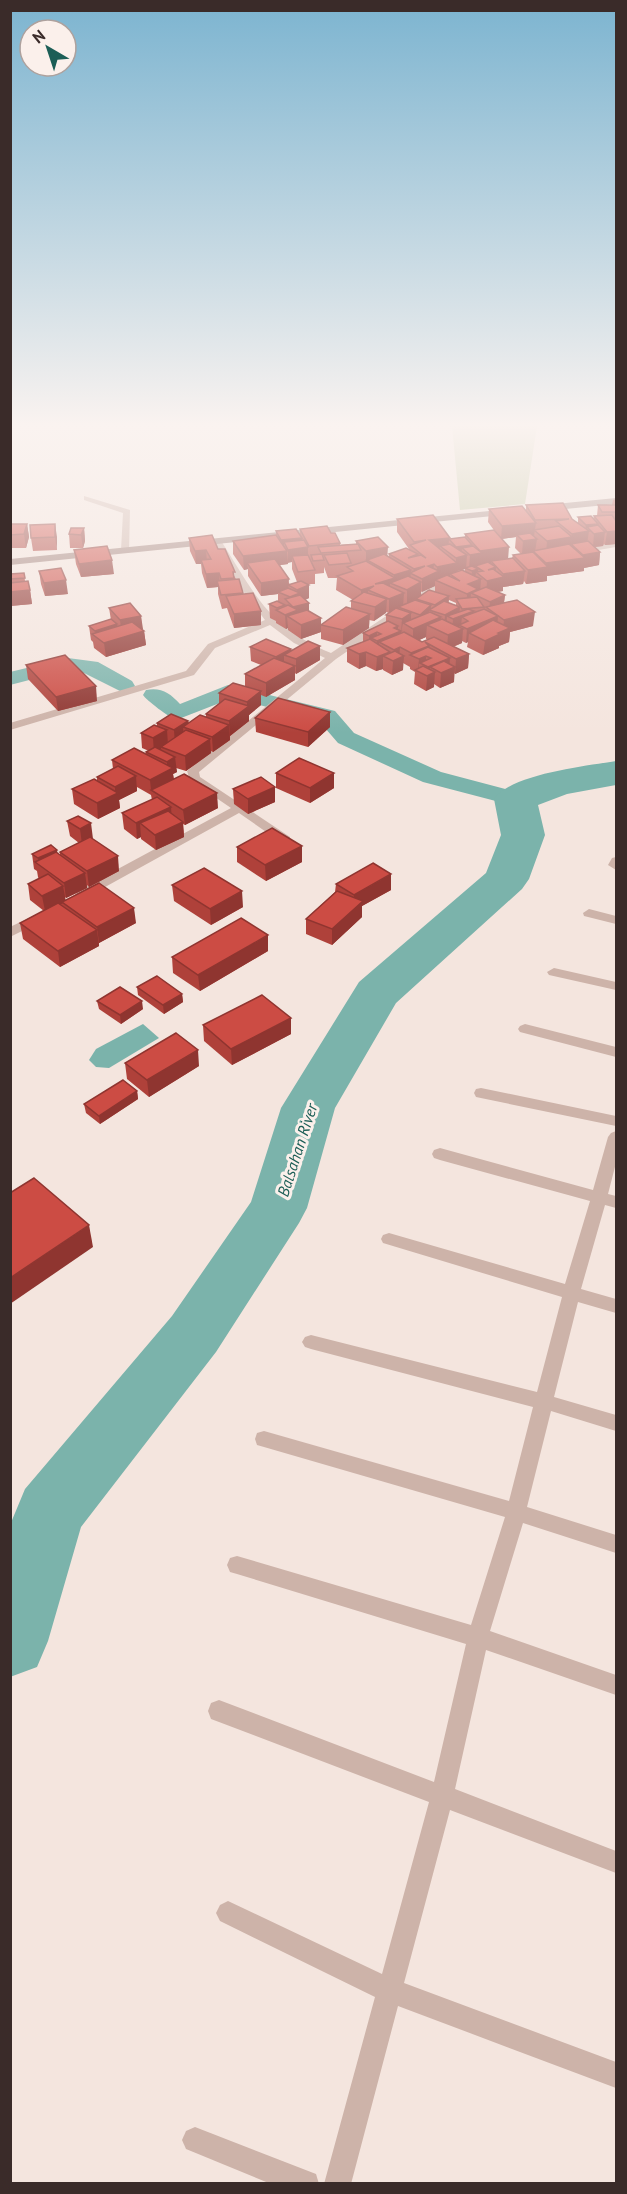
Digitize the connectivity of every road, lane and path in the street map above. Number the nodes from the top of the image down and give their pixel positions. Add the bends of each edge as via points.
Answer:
1 (127, 528) edge
2 (344, 528) edge
3 (217, 541) junction
4 (616, 544) edge
5 (126, 550) junction
6 (559, 554) edge
7 (10, 562) edge
8 (466, 575) edge
9 (273, 621) junction
10 (332, 657) junction
11 (10, 727) edge
12 (238, 808) junction
13 (300, 849) edge
14 (616, 861) edge
15 (616, 866) edge
16 (72, 899) edge
17 (52, 910) edge
18 (589, 913) dead end
19 (616, 920) edge
20 (10, 933) edge
21 (554, 972) dead end
22 (616, 986) edge
23 (525, 1029) dead end
24 (616, 1052) edge
25 (481, 1093) dead end
26 (616, 1121) edge
27 (616, 1137) edge
28 (440, 1154) dead end
29 (608, 1200) edge
30 (389, 1239) dead end
31 (571, 1294) junction
32 (616, 1306) edge
33 (311, 1342) dead end
34 (545, 1402) junction
35 (616, 1423) edge
36 (264, 1438) dead end
37 (516, 1512) junction
38 (616, 1544) edge
39 (237, 1565) dead end
40 (477, 1637) junction
41 (616, 1685) edge
42 (219, 1711) dead end
43 (442, 1797) junction
44 (616, 1862) edge
45 (228, 1913) dead end
46 (388, 1990) junction
47 (616, 2076) edge
48 (195, 2140) dead end
49 (306, 2184) edge
50 (337, 2184) edge

1 - 5 street
2 - 3 main road
3 - 5 main road
3 - 9 street via 254,600
4 - 6 street
5 - 7 main road
8 - 10 street via 437,586
9 - 10 street via 303,645
9 - 11 street via 213,645 190,673
10 - 12 street via 193,771 194,778
12 - 13 street
12 - 16 street
14 - 15 street
17 - 20 street
18 - 19 street
21 - 22 street
23 - 24 street
25 - 26 street
27 - 29 street
28 - 29 street
29 - 31 street
30 - 31 street
31 - 32 street
31 - 34 street
33 - 34 street
34 - 35 street
34 - 37 street
36 - 37 street
37 - 38 street
37 - 40 street
39 - 40 street
40 - 41 street
40 - 43 street
42 - 43 street
43 - 44 street
43 - 46 street
45 - 46 street
46 - 47 street
46 - 50 street
48 - 49 street

